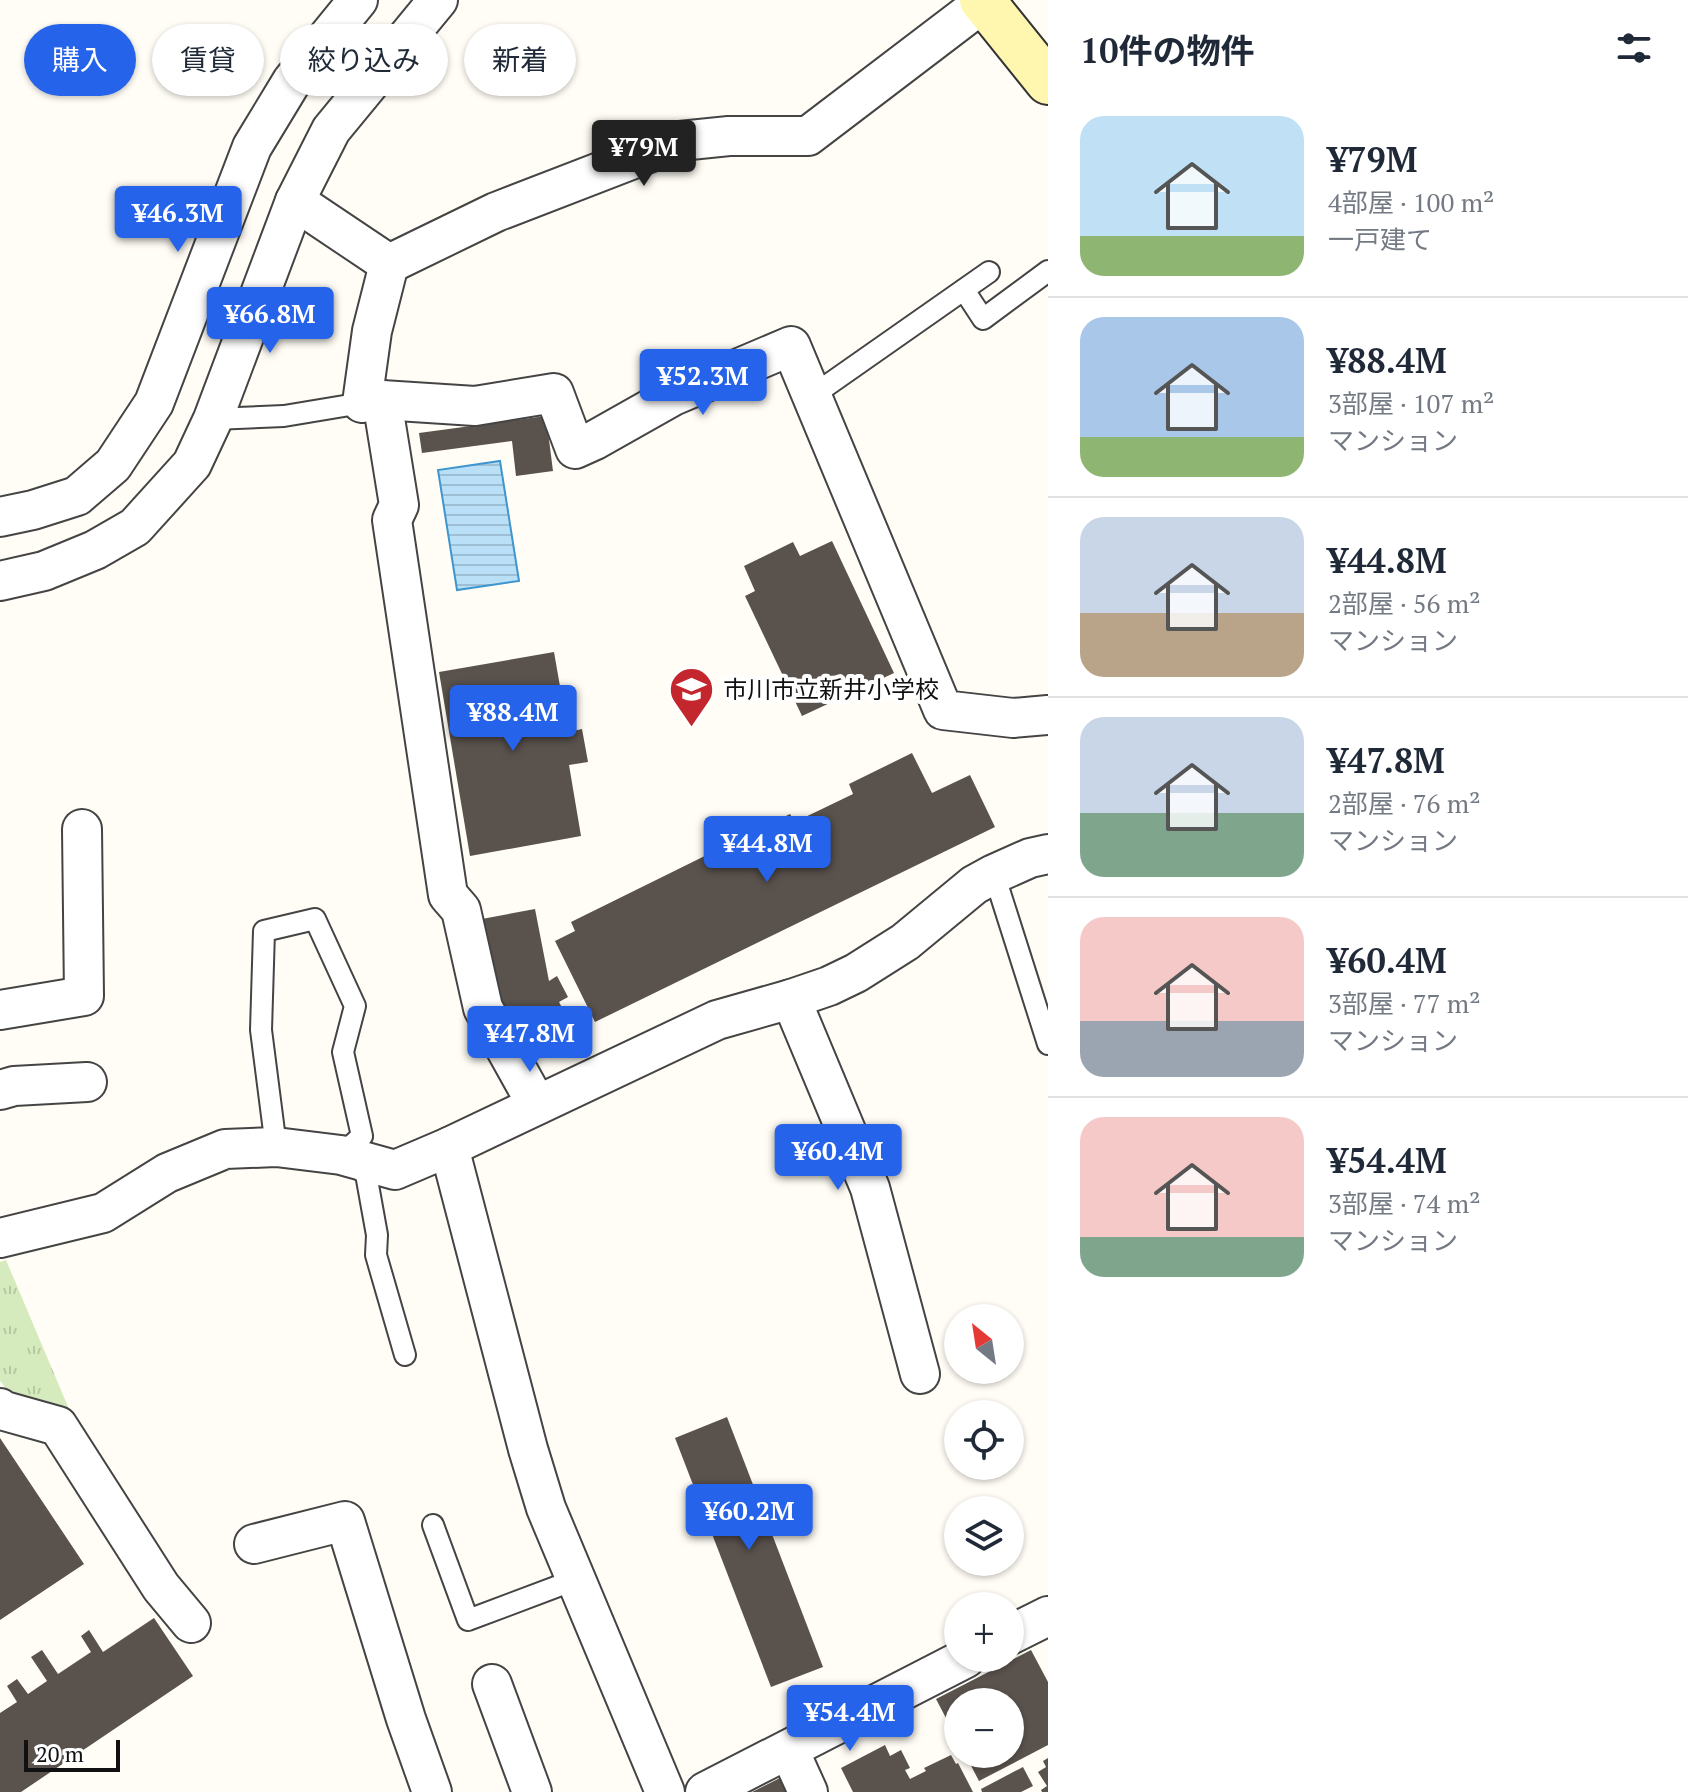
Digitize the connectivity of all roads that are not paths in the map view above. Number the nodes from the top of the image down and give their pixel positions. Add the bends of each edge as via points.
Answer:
1 (358, 0) edge
2 (438, 0) edge
3 (991, 3) edge
4 (1048, 82) edge
5 (295, 201) junction
6 (389, 264) junction
7 (1048, 271) edge
8 (989, 272) dead end
9 (964, 290) junction
10 (812, 396) junction
11 (372, 402) junction
12 (213, 419) junction
13 (0, 517) edge
14 (0, 581) edge
15 (1048, 715) edge
16 (82, 829) dead end
17 (1048, 854) edge
18 (994, 874) junction
19 (791, 999) junction
20 (0, 1010) edge
21 (1048, 1044) edge
22 (87, 1082) dead end
23 (0, 1090) edge
24 (537, 1105) junction
25 (276, 1147) junction
26 (449, 1147) junction
27 (341, 1155) junction
28 (0, 1238) edge
29 (405, 1355) dead end
30 (920, 1374) dead end
31 (0, 1408) edge
32 (433, 1525) dead end
33 (254, 1544) dead end
34 (577, 1579) junction
35 (1048, 1616) edge
36 (191, 1623) dead end
37 (1024, 1628) edge
38 (944, 1669) edge
39 (492, 1684) dead end
40 (789, 1750) junction
41 (432, 1792) edge
42 (532, 1792) edge
43 (665, 1792) edge
44 (705, 1792) edge
45 (808, 1792) edge

1 - 13 street via 292,81 252,147 154,403 113,465 77,496
2 - 5 street via 331,130
3 - 4 street
3 - 6 street via 808,136 680,141 496,212
5 - 6 street
5 - 12 street
6 - 11 street via 372,331
7 - 9 lane via 983,319
8 - 9 lane
9 - 10 lane
10 - 11 street via 791,346 673,396 575,449 554,393 475,406
10 - 15 street via 943,710 1013,718
11 - 12 lane via 284,416
11 - 24 street via 399,505 392,520 448,895 461,910 483,1008
12 - 14 street via 192,464 135,527 44,571
16 - 20 street via 84,996
17 - 18 street
18 - 19 street via 856,973
18 - 21 lane
19 - 24 street via 717,1020
19 - 30 street via 870,1188
22 - 23 street
24 - 26 street
25 - 27 street
25 - 27 lane via 261,1030 264,931 315,919 355,1006 343,1052 362,1136
25 - 28 street via 225,1149 167,1173 103,1213
26 - 27 street via 395,1170
26 - 34 street via 528,1449
27 - 29 lane via 366,1174 376,1255
31 - 36 street via 58,1426 161,1587
32 - 34 lane via 468,1620
33 - 41 street via 345,1521
34 - 43 street
35 - 37 street
38 - 40 street
39 - 42 street
40 - 44 street
40 - 45 street

